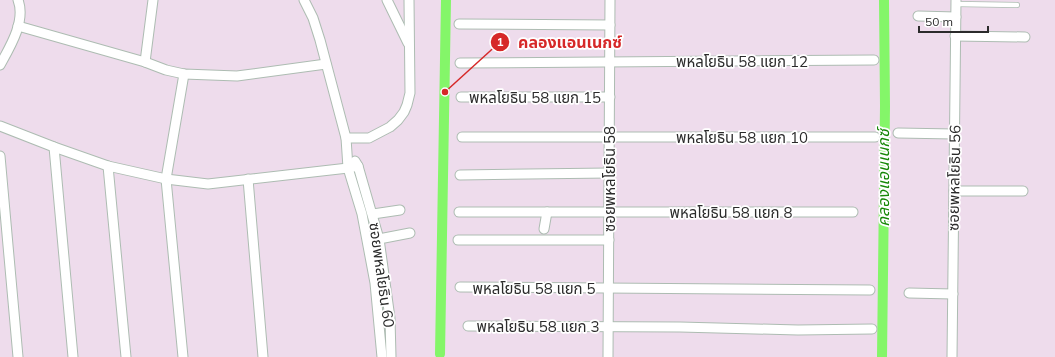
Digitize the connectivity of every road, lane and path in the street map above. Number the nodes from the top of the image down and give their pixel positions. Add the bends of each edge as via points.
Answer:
1 (18, 0) edge
2 (153, 0) edge
3 (304, 0) edge
4 (388, 0) edge
5 (409, 0) edge
6 (610, 0) edge
7 (956, 2) edge
8 (976, 2) edge
9 (1017, 5) dead end
10 (918, 16) dead end
11 (956, 17) junction
12 (459, 24) dead end
13 (610, 24) junction
14 (18, 26) junction
15 (955, 36) junction
16 (1025, 37) dead end
17 (409, 46) junction
18 (874, 60) dead end
19 (145, 62) junction
20 (610, 62) junction
21 (460, 63) dead end
22 (326, 64) junction
23 (0, 65) edge
24 (184, 74) junction
25 (460, 97) dead end
26 (610, 98) junction
27 (0, 126) edge
28 (898, 133) dead end
29 (954, 134) junction
30 (462, 137) dead end
31 (609, 137) junction
32 (874, 137) dead end
33 (346, 138) junction
34 (54, 148) junction
35 (348, 149) junction
36 (0, 156) edge
37 (108, 166) junction
38 (358, 166) junction
39 (348, 168) junction
40 (609, 173) junction
41 (460, 175) dead end
42 (166, 178) junction
43 (248, 179) junction
44 (954, 191) junction
45 (1023, 191) dead end
46 (400, 210) dead end
47 (459, 212) dead end
48 (547, 212) junction
49 (609, 212) junction
50 (853, 212) dead end
51 (373, 214) junction
52 (544, 229) dead end
53 (410, 233) dead end
54 (379, 239) junction
55 (458, 240) dead end
56 (609, 240) junction
57 (460, 287) dead end
58 (608, 288) junction
59 (870, 290) dead end
60 (909, 294) dead end
61 (953, 294) junction
62 (468, 326) dead end
63 (608, 326) junction
64 (872, 329) dead end
65 (18, 357) edge
66 (73, 357) edge
67 (126, 357) edge
68 (183, 357) edge
69 (263, 357) edge
70 (382, 357) edge
71 (391, 357) edge
72 (608, 357) edge
73 (952, 357) edge

1 - 14 street
2 - 19 street
3 - 22 street, ซอยพหลโยธิน 60 via 313,18
4 - 17 street
5 - 17 street
6 - 13 street, ซอยพหลโยธิน 58
7 - 8 lane
7 - 11 street, ซอยพหลโยธิน 56
8 - 9 lane
10 - 11 street
11 - 15 street, ซอยพหลโยธิน 56
12 - 13 street
13 - 20 street, ซอยพหลโยธิน 58
14 - 19 street
14 - 23 street
15 - 16 street
15 - 29 street, ซอยพหลโยธิน 56
17 - 33 street via 410,93 404,112 390,127 370,138
18 - 20 street, พหลโยธิน 58 แยก 12
19 - 24 street
20 - 21 street, พหลโยธิน 58 แยก 12
20 - 26 street, ซอยพหลโยธิน 58
22 - 24 street via 237,76
22 - 33 street, ซอยพหลโยธิน 60
24 - 42 street
25 - 26 street, พหลโยธิน 58 แยก 15
26 - 31 street, ซอยพหลโยธิน 58
27 - 34 street
28 - 29 street
29 - 44 street, ซอยพหลโยธิน 56
30 - 31 street, พหลโยธิน 58 แยก 10
31 - 32 street, พหลโยธิน 58 แยก 10
31 - 40 street, ซอยพหลโยธิน 58
33 - 35 street, ซอยพหลโยธิน 60
34 - 37 street
34 - 66 street
35 - 38 street, ซอยพหลโยธิน 60
35 - 39 street, ซอยพหลโยธิน 60
36 - 65 street
37 - 42 street
37 - 67 street
38 - 39 street
38 - 51 street, ซอยพหลโยธิน 60
39 - 43 street
39 - 70 street, ซอยพหลโยธิน 60 via 362,214 375,284
40 - 41 street
40 - 49 street, ซอยพหลโยธิน 58
42 - 43 street via 208,184
42 - 68 street
43 - 69 street
44 - 45 street
44 - 61 street, ซอยพหลโยธิน 56
46 - 51 street
47 - 48 street, พหลโยธิน 58 แยก 8
48 - 49 street, พหลโยธิน 58 แยก 8
48 - 52 street
49 - 50 street, พหลโยธิน 58 แยก 8
49 - 56 street, ซอยพหลโยธิน 58
51 - 54 street, ซอยพหลโยธิน 60
53 - 54 street
54 - 71 street, ซอยพหลโยธิน 60 via 390,318
55 - 56 street
56 - 58 street, ซอยพหลโยธิน 58
57 - 58 street, พหลโยธิน 58 แยก 5
58 - 59 street, พหลโยธิน 58 แยก 5
58 - 63 street, ซอยพหลโยธิน 58
60 - 61 street
61 - 73 street, ซอยพหลโยธิน 56
62 - 63 street, พหลโยธิน 58 แยก 3
63 - 64 street, พหลโยธิน 58 แยก 3
63 - 72 street, ซอยพหลโยธิน 58

